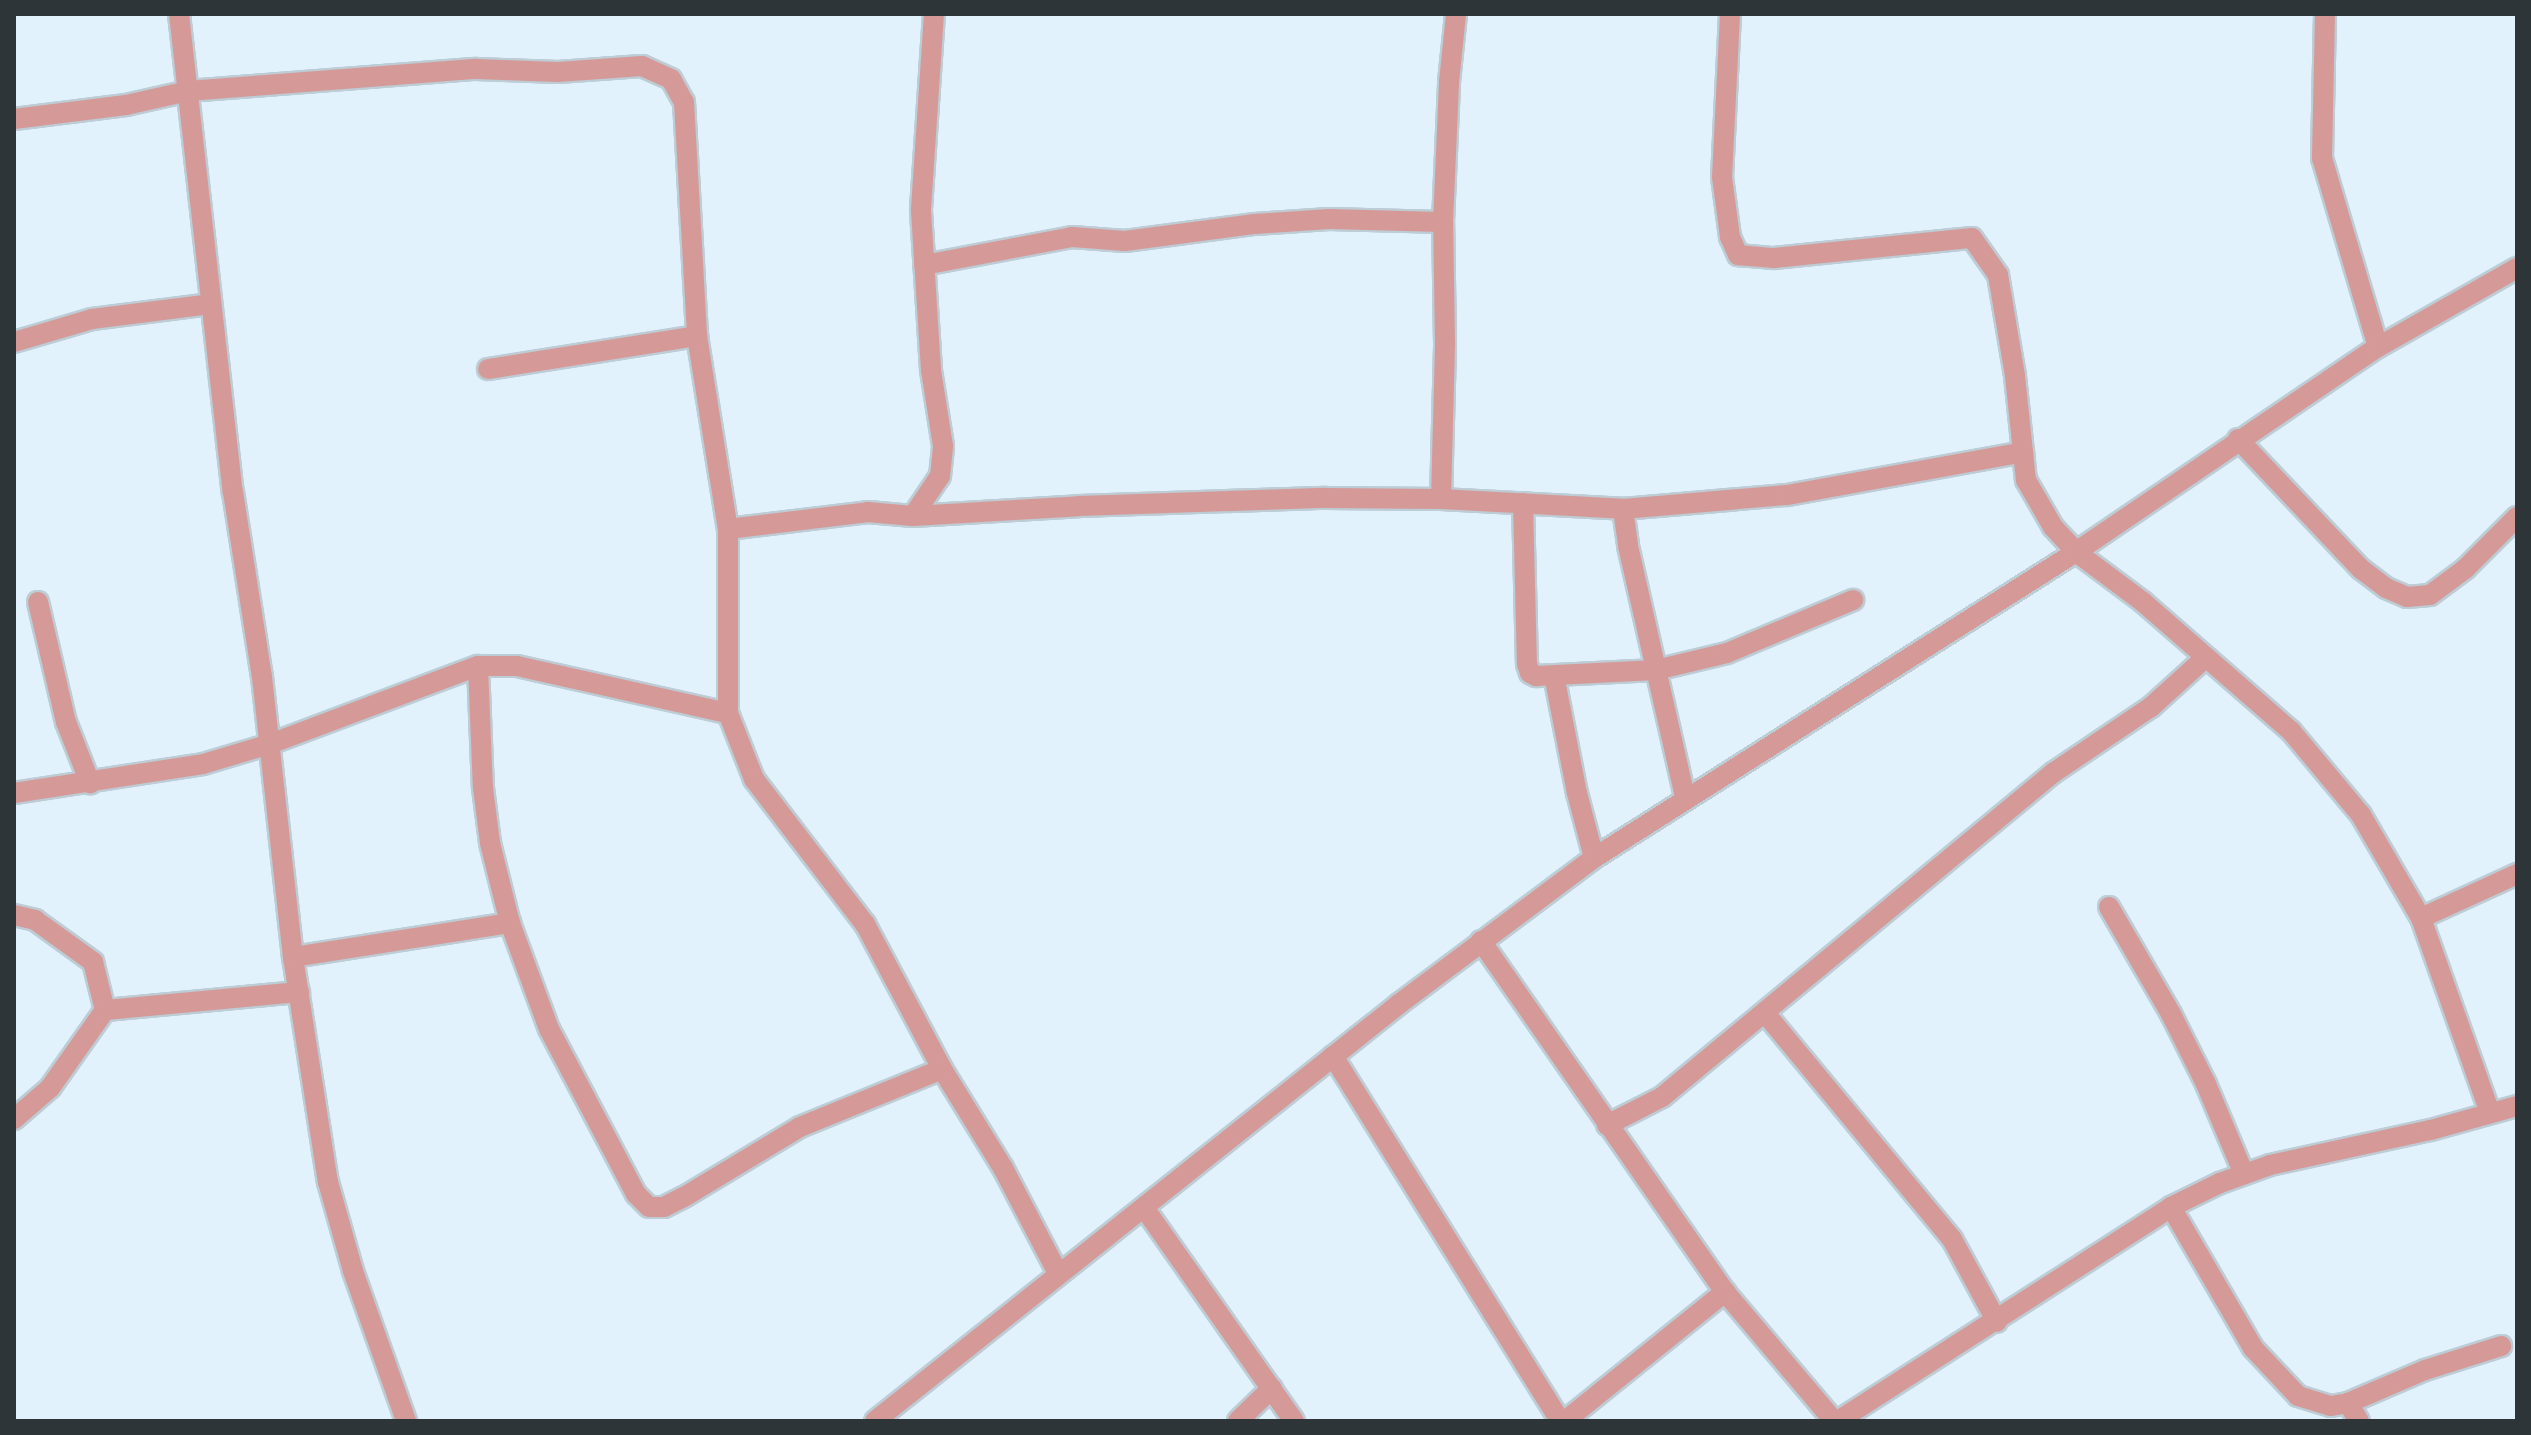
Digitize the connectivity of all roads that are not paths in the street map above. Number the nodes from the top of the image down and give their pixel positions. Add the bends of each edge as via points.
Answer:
1 (179, 14) edge
2 (934, 14) edge
3 (1456, 14) edge
4 (1730, 14) edge
5 (2325, 14) edge
6 (188, 91) junction
7 (14, 119) edge
8 (1443, 222) junction
9 (924, 265) junction
10 (2517, 268) edge
11 (210, 304) junction
12 (697, 336) junction
13 (14, 342) edge
14 (2378, 347) junction
15 (488, 369) dead end
16 (2238, 439) junction
17 (2023, 452) junction
18 (1441, 499) junction
19 (1523, 503) junction
20 (1623, 509) junction
21 (913, 516) junction
22 (2517, 517) edge
23 (728, 529) junction
24 (2076, 552) junction
25 (1853, 600) dead end
26 (38, 602) dead end
27 (2204, 659) junction
28 (478, 666) junction
29 (1656, 670) junction
30 (1554, 675) junction
31 (728, 713) junction
32 (270, 744) junction
33 (90, 783) junction
34 (14, 793) edge
35 (1685, 797) junction
36 (1594, 858) junction
37 (2517, 874) edge
38 (2109, 907) dead end
39 (14, 915) edge
40 (2421, 918) junction
41 (510, 923) junction
42 (1481, 941) junction
43 (293, 957) junction
44 (299, 992) junction
45 (105, 1010) junction
46 (1765, 1013) junction
47 (1333, 1056) junction
48 (942, 1069) junction
49 (2517, 1106) edge
50 (2490, 1113) junction
51 (14, 1119) edge
52 (1607, 1125) junction
53 (2244, 1174) junction
54 (2171, 1207) junction
55 (1145, 1209) junction
56 (1058, 1273) junction
57 (1725, 1292) junction
58 (1997, 1322) junction
59 (2501, 1346) dead end
60 (1272, 1388) junction
61 (2353, 1412) edge
62 (406, 1421) edge
63 (875, 1421) edge
64 (1238, 1421) edge
65 (1294, 1421) edge
66 (1562, 1421) edge
67 (1836, 1421) edge

1 - 6 street
2 - 9 street via 921,209
3 - 8 street
4 - 17 street via 1722,177 1730,237 1738,255 1774,258 1972,238 1998,275
5 - 14 street via 2322,158
6 - 7 street
6 - 11 street
6 - 12 street via 476,69 558,72 642,66 671,79 684,102
8 - 9 street via 1329,219 1125,241 1072,237
8 - 18 street
9 - 21 street via 931,370 943,446 940,476
10 - 14 street
11 - 13 street via 92,319
11 - 32 street
12 - 15 street
12 - 23 street
14 - 16 street
16 - 22 street via 2361,569 2407,597 2430,595 2465,569
16 - 24 street
17 - 20 street via 1787,495
17 - 24 street via 2026,480 2053,527
18 - 19 street
18 - 21 street via 1326,498
19 - 20 street
19 - 30 street via 1527,664 1536,676
20 - 29 street
21 - 23 street via 868,512
23 - 31 street
24 - 27 street via 2143,602
24 - 35 street
25 - 29 street via 1727,653
26 - 33 street via 66,722
27 - 40 street via 2291,731 2361,815
27 - 46 street via 2151,707 2053,773
28 - 31 street via 517,666
28 - 32 street
28 - 41 street via 483,788
29 - 30 street
29 - 35 street
30 - 36 street
31 - 48 street via 754,779 865,924
32 - 33 street via 203,764
32 - 43 street
33 - 34 street
35 - 36 street
36 - 42 street
37 - 40 street
38 - 53 street via 2171,1014
39 - 45 street via 35,920 93,962
40 - 50 street
41 - 43 street
41 - 48 street via 549,1029 636,1194 649,1207 664,1207 684,1197 800,1127
42 - 47 street
42 - 52 street
43 - 44 street
44 - 45 street
44 - 62 street via 328,1182
45 - 51 street via 50,1088
46 - 52 street via 1662,1097
46 - 58 street via 1952,1239
47 - 55 street
47 - 66 street
48 - 56 street via 1003,1168
49 - 50 street
50 - 53 street
52 - 57 street
53 - 54 street
54 - 58 street
54 - 61 street via 2273,1374 2298,1396
55 - 56 street
55 - 60 street
56 - 63 street
57 - 66 street
57 - 67 street
58 - 67 street
59 - 61 street via 2425,1370
60 - 64 street
60 - 65 street

